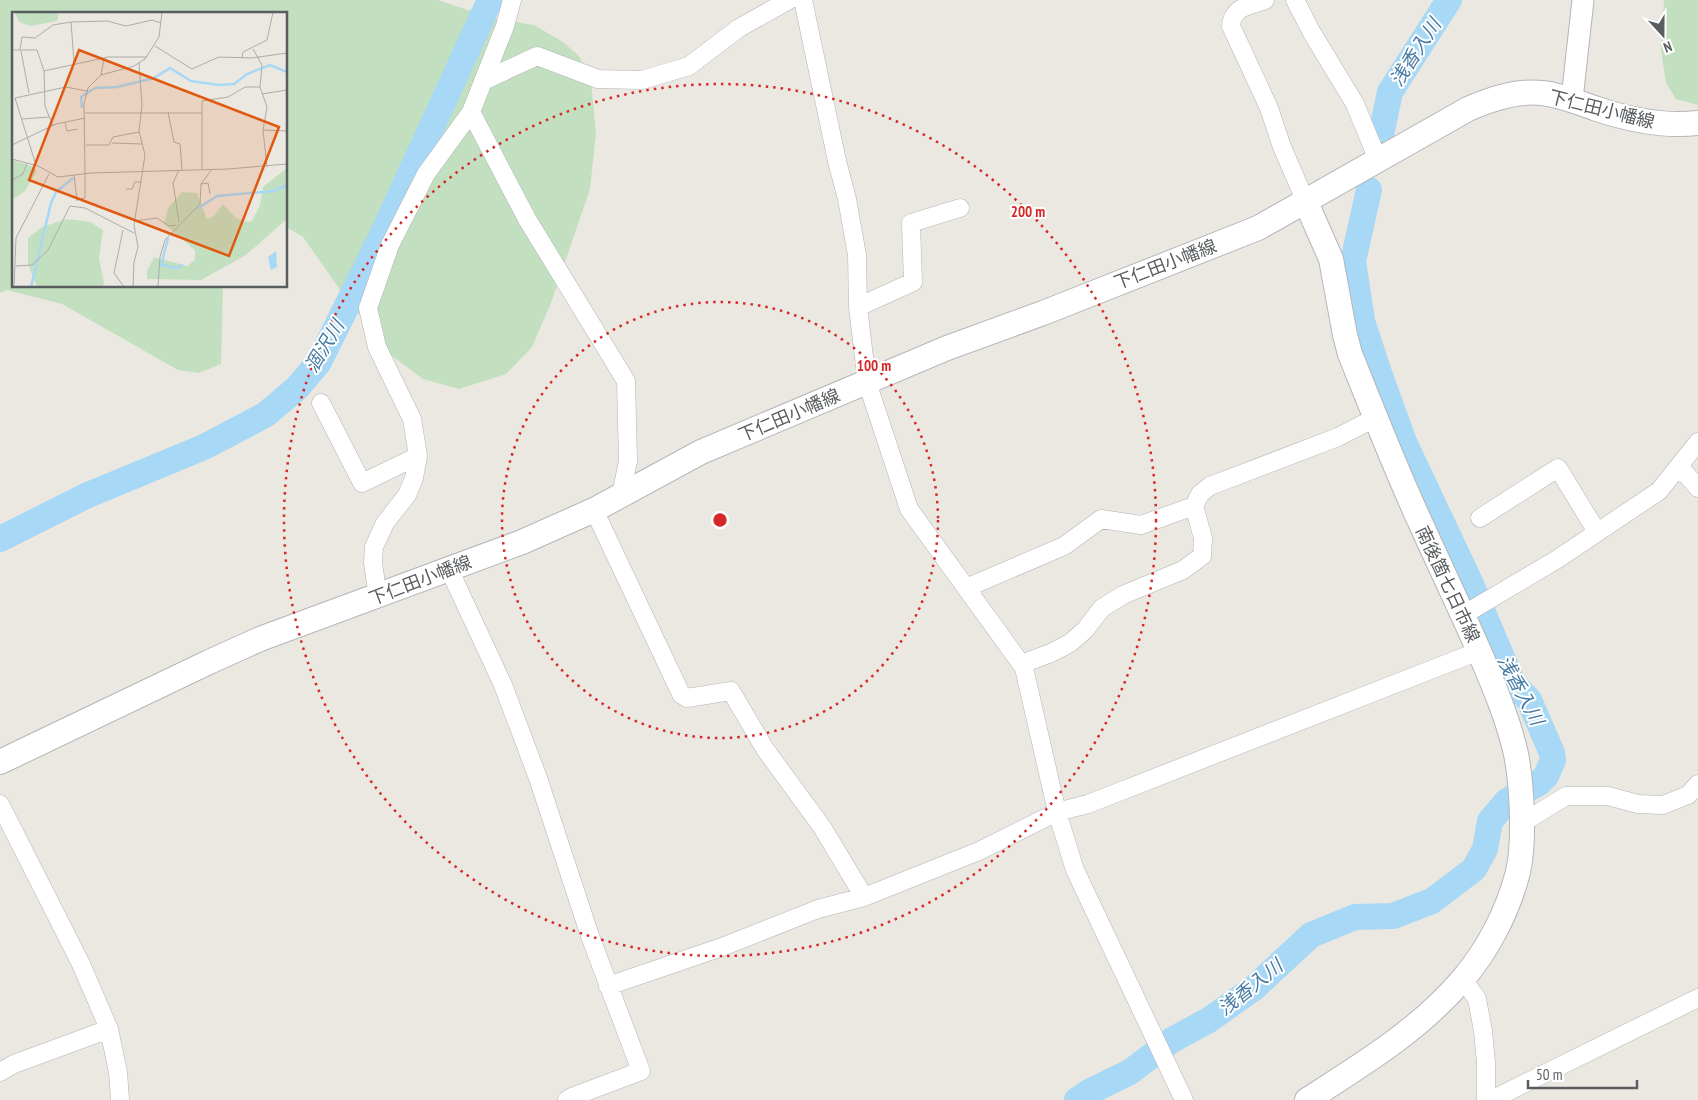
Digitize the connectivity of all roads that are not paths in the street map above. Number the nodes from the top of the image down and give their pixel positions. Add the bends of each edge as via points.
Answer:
1 (512, 0) edge
2 (789, 0) edge
3 (803, 0) edge
4 (1265, 0) edge
5 (1295, 0) edge
6 (1583, 0) edge
7 (483, 81) junction
8 (1572, 99) junction
9 (471, 112) junction
10 (1695, 129) edge
11 (1378, 160) junction
12 (1304, 200) junction
13 (960, 208) dead end
14 (858, 307) junction
15 (867, 382) junction
16 (321, 403) dead end
17 (1375, 418) junction
18 (1698, 442) edge
19 (418, 456) junction
20 (1679, 466) junction
21 (1698, 488) edge
22 (621, 495) junction
23 (1194, 506) junction
24 (594, 510) junction
25 (1480, 518) dead end
26 (1597, 532) junction
27 (449, 569) junction
28 (966, 588) junction
29 (378, 597) junction
30 (1477, 607) junction
31 (1479, 651) junction
32 (1021, 664) junction
33 (0, 762) edge
34 (1698, 784) edge
35 (0, 804) edge
36 (1057, 812) junction
37 (1521, 817) junction
38 (864, 897) junction
39 (1463, 979) junction
40 (608, 986) junction
41 (1698, 998) edge
42 (110, 1029) junction
43 (0, 1072) edge
44 (120, 1100) edge
45 (567, 1100) edge
46 (1184, 1100) edge
47 (1307, 1100) edge
48 (1486, 1100) edge
49 (1491, 1100) edge

1 - 7 street
2 - 7 street via 739,28 689,66 642,80 598,79 537,56
3 - 14 street via 852,227
4 - 12 street via 1237,11 1231,26 1269,108
5 - 11 street via 1356,104
6 - 8 street
7 - 9 street
8 - 10 main road, 下仁田小幡線 via 1628,118
8 - 11 main road, 下仁田小幡線 via 1541,93 1490,99 1468,108
9 - 19 street via 426,174 390,245 368,308 377,347 412,419
9 - 22 street via 527,219 626,381 628,461
11 - 12 main road, 下仁田小幡線
12 - 15 main road, 下仁田小幡線 via 1258,228 946,348
12 - 17 main road, 南後箇七日市線 via 1331,259 1350,354
13 - 14 street via 911,223 913,282
14 - 15 street
15 - 22 main road, 下仁田小幡線 via 701,452
15 - 28 street via 909,509
16 - 19 street via 362,483
17 - 23 street via 1338,437 1210,486 1200,494
17 - 30 main road, 南後箇七日市線 via 1397,473
18 - 20 street
19 - 29 street via 408,495 385,523 374,547
20 - 21 street
20 - 26 street via 1659,491
22 - 24 main road, 下仁田小幡線
23 - 28 street via 1141,525 1101,519 1064,546
23 - 32 street via 1203,538 1202,556 1183,570 1102,608 1070,643
24 - 27 main road, 下仁田小幡線 via 522,542
24 - 38 street via 681,694 687,698 731,691 765,749 822,827
25 - 26 street via 1558,468
26 - 30 street
27 - 29 main road, 下仁田小幡線
27 - 40 street via 503,685
28 - 32 street
29 - 33 main road, 下仁田小幡線 via 260,639
30 - 31 main road, 南後箇七日市線
31 - 36 street via 1088,804
31 - 37 main road, 南後箇七日市線 via 1506,719 1515,752
32 - 36 street
34 - 37 street via 1688,795 1663,805 1638,804 1608,796 1566,796
35 - 42 street
36 - 38 street via 979,851
36 - 46 street via 1075,870
37 - 39 main road, 南後箇七日市線 via 1518,870 1511,892 1491,938
38 - 40 street via 818,908 722,947
39 - 47 main road, 南後箇七日市線 via 1430,1014 1395,1043
39 - 48 street via 1477,999 1486,1063
40 - 45 street via 641,1072
41 - 49 street
42 - 43 street
42 - 44 street

